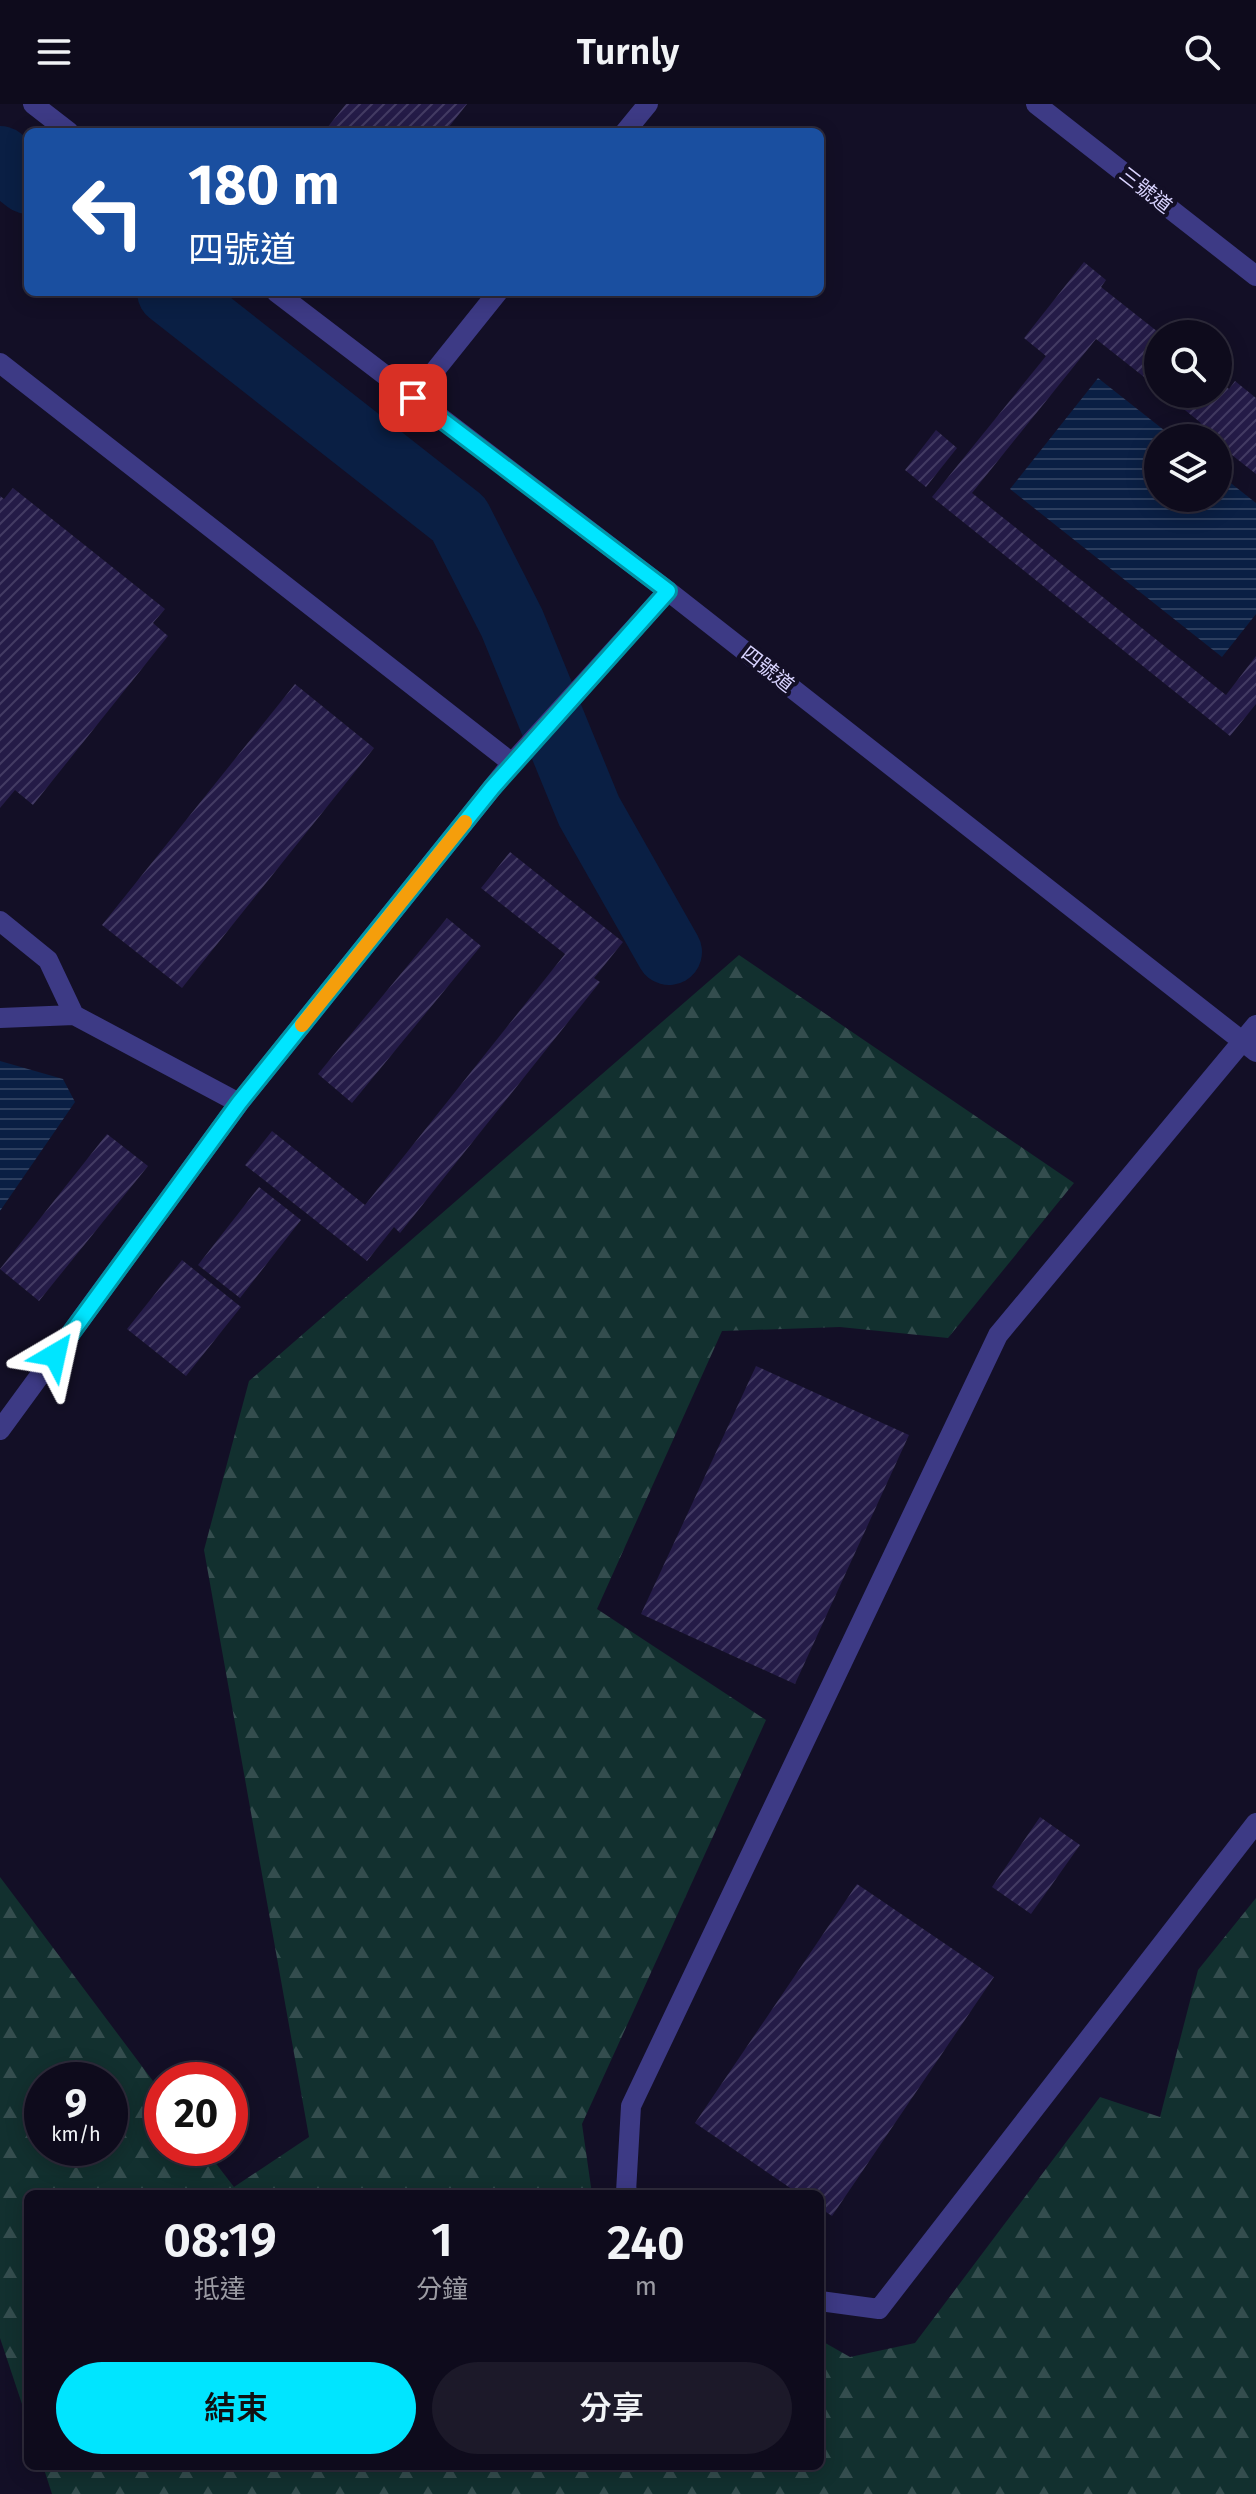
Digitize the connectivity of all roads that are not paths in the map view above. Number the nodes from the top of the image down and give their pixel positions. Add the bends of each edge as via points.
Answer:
1 (33, 104) edge
2 (648, 104) edge
3 (1036, 104) edge
4 (64, 128) edge
5 (628, 128) edge
6 (1256, 276) edge
7 (281, 296) edge
8 (495, 296) edge
9 (0, 363) edge
10 (413, 398) junction
11 (668, 591) junction
12 (512, 763) junction
13 (0, 921) edge
14 (74, 1015) junction
15 (0, 1018) edge
16 (1256, 1025) edge
17 (1250, 1046) edge
18 (239, 1103) junction
19 (0, 1430) edge
20 (1256, 1823) edge
21 (626, 2190) edge
22 (824, 2302) edge

1 - 4 lane
2 - 5 lane
3 - 6 lane, 三號道
7 - 10 lane, 四號道
8 - 10 lane
9 - 12 lane
10 - 11 lane, 四號道
11 - 12 lane
11 - 17 lane, 四號道
12 - 18 lane
13 - 14 lane via 48,960
14 - 15 lane
14 - 18 lane
16 - 17 lane
17 - 21 lane via 998,1335 631,2106
18 - 19 lane
20 - 22 lane via 879,2309

